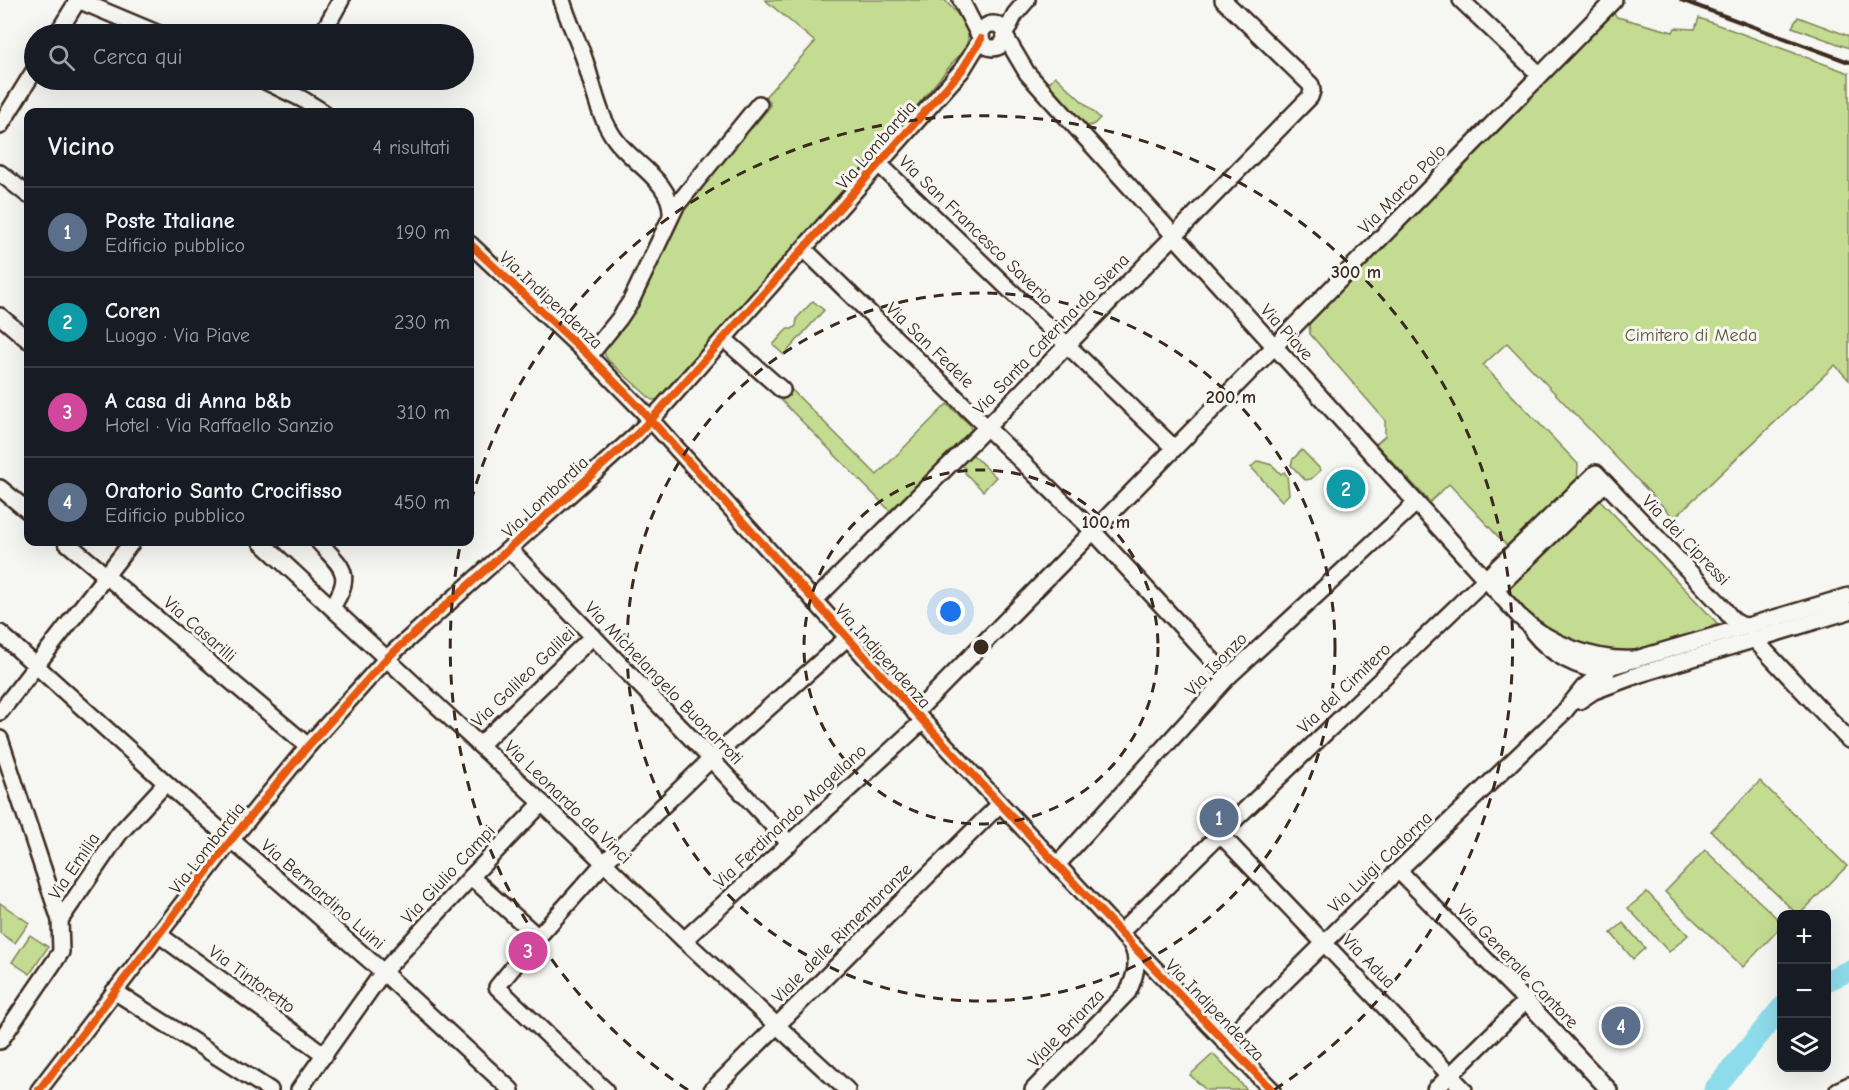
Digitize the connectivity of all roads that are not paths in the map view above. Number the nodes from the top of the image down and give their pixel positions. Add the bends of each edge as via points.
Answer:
1 (78, 0) edge
2 (341, 0) edge
3 (562, 0) edge
4 (961, 0) edge
5 (1027, 0) edge
6 (1223, 0) edge
7 (1461, 0) edge
8 (1614, 0) edge
9 (63, 24) edge
10 (135, 24) edge
11 (328, 24) edge
12 (1000, 30) junction
13 (987, 43) junction
14 (1027, 73) junction
15 (1540, 75) junction
16 (24, 87) edge
17 (297, 90) edge
18 (759, 104) dead end
19 (318, 108) edge
20 (0, 126) edge
21 (879, 165) junction
22 (0, 173) edge
23 (24, 192) edge
24 (671, 215) junction
25 (1174, 235) junction
26 (474, 248) edge
27 (804, 249) junction
28 (0, 316) edge
29 (24, 337) edge
30 (724, 339) junction
31 (1068, 345) junction
32 (1274, 348) junction
33 (589, 356) junction
34 (782, 390) dead end
35 (650, 420) junction
36 (987, 428) junction
37 (1174, 448) junction
38 (1601, 478) joint
39 (0, 488) edge
40 (1416, 503) junction
41 (24, 508) edge
42 (1093, 531) junction
43 (71, 546) edge
44 (129, 546) edge
45 (265, 546) edge
46 (323, 546) edge
47 (510, 550) junction
48 (107, 575) junction
49 (1490, 585) junction
50 (1849, 596) edge
51 (814, 601) junction
52 (332, 607) junction
53 (1849, 611) edge
54 (1519, 616) junction
55 (1752, 632) junction
56 (0, 633) edge
57 (592, 636) junction
58 (847, 638) junction
59 (1554, 653) junction
60 (387, 658) junction
61 (37, 665) junction
62 (1638, 667) junction
63 (1603, 671) junction
64 (1228, 677) junction
65 (1568, 707) junction
66 (0, 712) edge
67 (919, 717) junction
68 (0, 739) edge
69 (1849, 740) edge
70 (480, 745) junction
71 (308, 746) junction
72 (711, 759) junction
73 (166, 783) junction
74 (542, 803) junction
75 (1000, 804) junction
76 (1220, 834) junction
77 (232, 840) junction
78 (790, 844) junction
79 (604, 863) junction
80 (1057, 865) junction
81 (1399, 871) junction
82 (471, 877) junction
83 (60, 920) junction
84 (1120, 933) junction
85 (158, 934) junction
86 (538, 937) junction
87 (684, 940) junction
88 (1324, 944) junction
89 (1132, 945) junction
90 (383, 972) junction
91 (1164, 978) junction
92 (114, 991) junction
93 (1128, 992) junction
94 (1526, 1001) junction
95 (777, 1025) junction
96 (0, 1041) edge
97 (1224, 1042) junction
98 (325, 1055) junction
99 (1450, 1075) junction
100 (1849, 1085) edge
101 (39, 1090) edge
102 (270, 1090) edge
103 (299, 1090) edge
104 (511, 1090) edge
105 (605, 1090) edge
106 (712, 1090) edge
107 (847, 1090) edge
108 (1033, 1090) edge
109 (1272, 1090) edge
110 (1436, 1090) edge
111 (1464, 1090) edge
112 (1609, 1090) edge
113 (1838, 1090) edge

1 - 9 street
1 - 10 street
2 - 11 street
3 - 24 street via 602,117 620,145 667,194
4 - 12 street, Via Piave
4 - 13 street, Via Piave
5 - 12 street
6 - 25 street, Via Santa Caterina da Siena via 1311,85 1312,91
7 - 15 street
8 - 15 street, Via Marco Polo
12 - 13 street via 1004,43
12 - 13 street via 984,27
12 - 14 street, Via Piave
13 - 14 street, Via Piave
13 - 21 street, Via Lombardia
14 - 25 street, Via Piave
15 - 32 street, Via Marco Polo
16 - 20 street
17 - 19 street
18 - 24 street
21 - 27 street, Via Lombardia
21 - 31 street, Via San Francesco Saverio
22 - 23 street
24 - 33 street via 631,301
25 - 31 street, Via Santa Caterina da Siena
25 - 32 street, Via Piave
26 - 33 street, Via Indipendenza
27 - 30 street, Via Lombardia
27 - 36 street, Via San Fedele
28 - 29 street
30 - 34 street
30 - 35 street, Via Lombardia
31 - 36 street, Via Santa Caterina da Siena
31 - 37 street, Via San Francesco Saverio
32 - 37 street, Via Marco Polo
32 - 40 street, Via Piave
33 - 35 street, Via Indipendenza
35 - 47 street, Via Lombardia
35 - 51 street, Via Indipendenza
36 - 42 street, Via San Fedele
36 - 51 street, Via Santa Caterina da Siena
37 - 42 street, Via Marco Polo
38 - 49 street, Via del Cimitero
38 - 55 street, Via dei Cipressi via 1734,622
39 - 41 street
40 - 49 street, Via Piave
40 - 64 street, Via Isonzo
42 - 64 street, Via San Fedele
42 - 67 street, Via Marco Polo
43 - 48 street, Via Casarilli
44 - 48 street
45 - 52 street, Via Leonardo da Vinci
46 - 52 street via 343,571 342,590
47 - 57 street, Via Michelangelo Buonarroti
47 - 60 street, Via Lombardia
48 - 61 street
48 - 71 street, Via Casarilli
49 - 54 street, Via Piave
49 - 76 street, Via del Cimitero
50 - 55 street, Via Luigi Cadorna
51 - 58 street, Via Indipendenza
52 - 60 street, Via Leonardo da Vinci
53 - 55 street, Via Luigi Cadorna
54 - 59 street, Via Piave
54 - 62 street, Via Piave via 1542,633 1577,650
55 - 62 street, Via Luigi Cadorna
55 - 69 street, Via dei Cipressi
56 - 61 street, Via Bernardino Luini
57 - 70 street, Via Galileo Galilei
57 - 72 street, Via Michelangelo Buonarroti
58 - 67 street, Via Indipendenza
58 - 72 street
59 - 63 street, Via Piave
59 - 65 street, Via Piave via 1574,676 1576,691
60 - 70 street, Via Leonardo da Vinci
60 - 71 street, Via Lombardia
61 - 66 street
61 - 73 street, Via Bernardino Luini
62 - 63 street, Via Luigi Cadorna
62 - 65 street, Via Luigi Cadorna
63 - 65 street, Via Luigi Cadorna
64 - 80 street, Via Isonzo
65 - 81 street, Via Luigi Cadorna
67 - 75 street, Via Indipendenza
67 - 78 street, Via Ferdinando Magellano
68 - 83 street
70 - 74 street, Via Leonardo da Vinci
71 - 77 street, Via Lombardia
72 - 78 street, Via Michelangelo Buonarroti
72 - 79 street
73 - 77 street, Via Bernardino Luini
73 - 83 street, Via Emilia via 119,834
74 - 79 street, Via Leonardo da Vinci
74 - 82 street, Via Giulio Campi
75 - 80 street, Via Indipendenza
75 - 95 street, Viale delle Rimembranze
76 - 84 street, Via del Cimitero
76 - 88 street, Via Adua
77 - 85 street, Via Lombardia
77 - 90 street, Via Bernardino Luini
78 - 87 street, Via Ferdinando Magellano
79 - 86 street
79 - 87 street, Via Leonardo da Vinci
80 - 84 street, Via Indipendenza
81 - 88 street, Via Luigi Cadorna
81 - 94 street, Via Generale Cantore
82 - 86 street
82 - 90 street, Via Giulio Campi
83 - 96 street, Via Emilia via 61,952
84 - 89 street, Via Indipendenza
85 - 92 street, Via Lombardia
85 - 98 street, Via Tintoretto
86 - 105 street via 496,987
87 - 95 street, Via Leonardo da Vinci
88 - 97 street, Via Luigi Cadorna
88 - 99 street, Via Adua
89 - 91 street, Via Indipendenza
89 - 93 street, Viale Brianza via 1137,961
90 - 98 street, Via Giulio Campi
90 - 104 street, Via Bernardino Luini
91 - 93 street, Viale Brianza via 1152,977
91 - 97 street, Via Indipendenza
92 - 101 street, Via Lombardia
92 - 102 street
93 - 108 street, Viale Brianza
94 - 99 street
94 - 112 street, Via Generale Cantore
95 - 106 street, Viale delle Rimembranze
95 - 107 street, Via Leonardo da Vinci
97 - 109 street, Via Indipendenza
98 - 103 street, Via Giulio Campi
99 - 110 street
99 - 111 street, Via Adua
100 - 113 street

